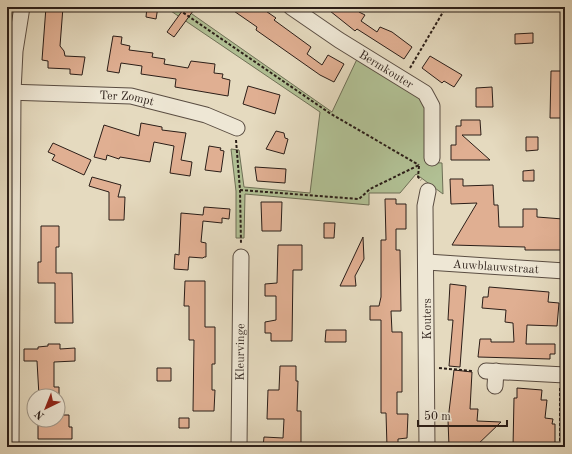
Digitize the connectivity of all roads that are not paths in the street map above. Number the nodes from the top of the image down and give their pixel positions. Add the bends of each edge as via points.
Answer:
1 (22, 7) edge
2 (292, 7) edge
3 (10, 92) edge
4 (237, 128) road end
5 (426, 162) road end
6 (428, 191) road end
7 (240, 257) road end
8 (427, 262) junction
9 (565, 271) edge
10 (562, 375) edge
11 (493, 376) road end
12 (11, 447) edge
13 (239, 447) edge
14 (427, 447) edge

1 - 3 street
2 - 5 street, Bermkouter via 339,40 425,93 431,102
3 - 4 street, Ter Zompt via 131,96 206,116
3 - 12 street
6 - 8 street, Kouters
7 - 13 street, Kleurvinge
8 - 9 street, Auwblauwstraat
8 - 14 street, Kouters
10 - 11 street

